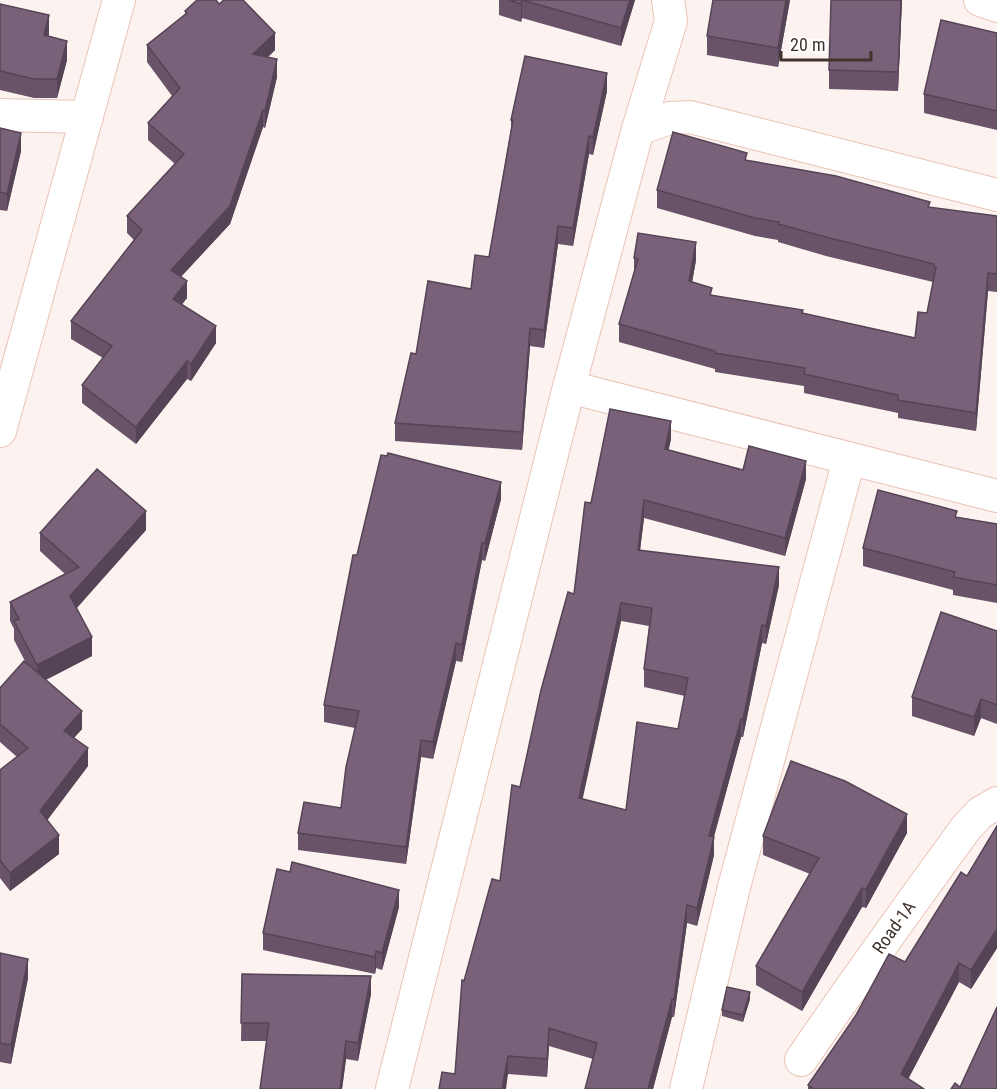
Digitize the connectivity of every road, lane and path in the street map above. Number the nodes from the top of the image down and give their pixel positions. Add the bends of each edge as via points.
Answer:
1 (119, 0) edge
2 (668, 0) edge
3 (980, 0) edge
4 (997, 6) edge
5 (0, 115) edge
6 (87, 117) junction
7 (638, 129) junction
8 (997, 195) edge
9 (569, 387) junction
10 (0, 431) edge
11 (849, 460) junction
12 (997, 496) edge
13 (997, 803) edge
14 (801, 1060) dead end
15 (392, 1089) edge
16 (686, 1089) edge

1 - 6 street
2 - 7 street via 671,21
3 - 4 street
5 - 6 street
6 - 10 street
7 - 8 street via 670,118 690,117
7 - 9 street
9 - 11 street
9 - 15 street
11 - 12 street
11 - 16 street via 734,887
13 - 14 street, Road-1A via 966,828

